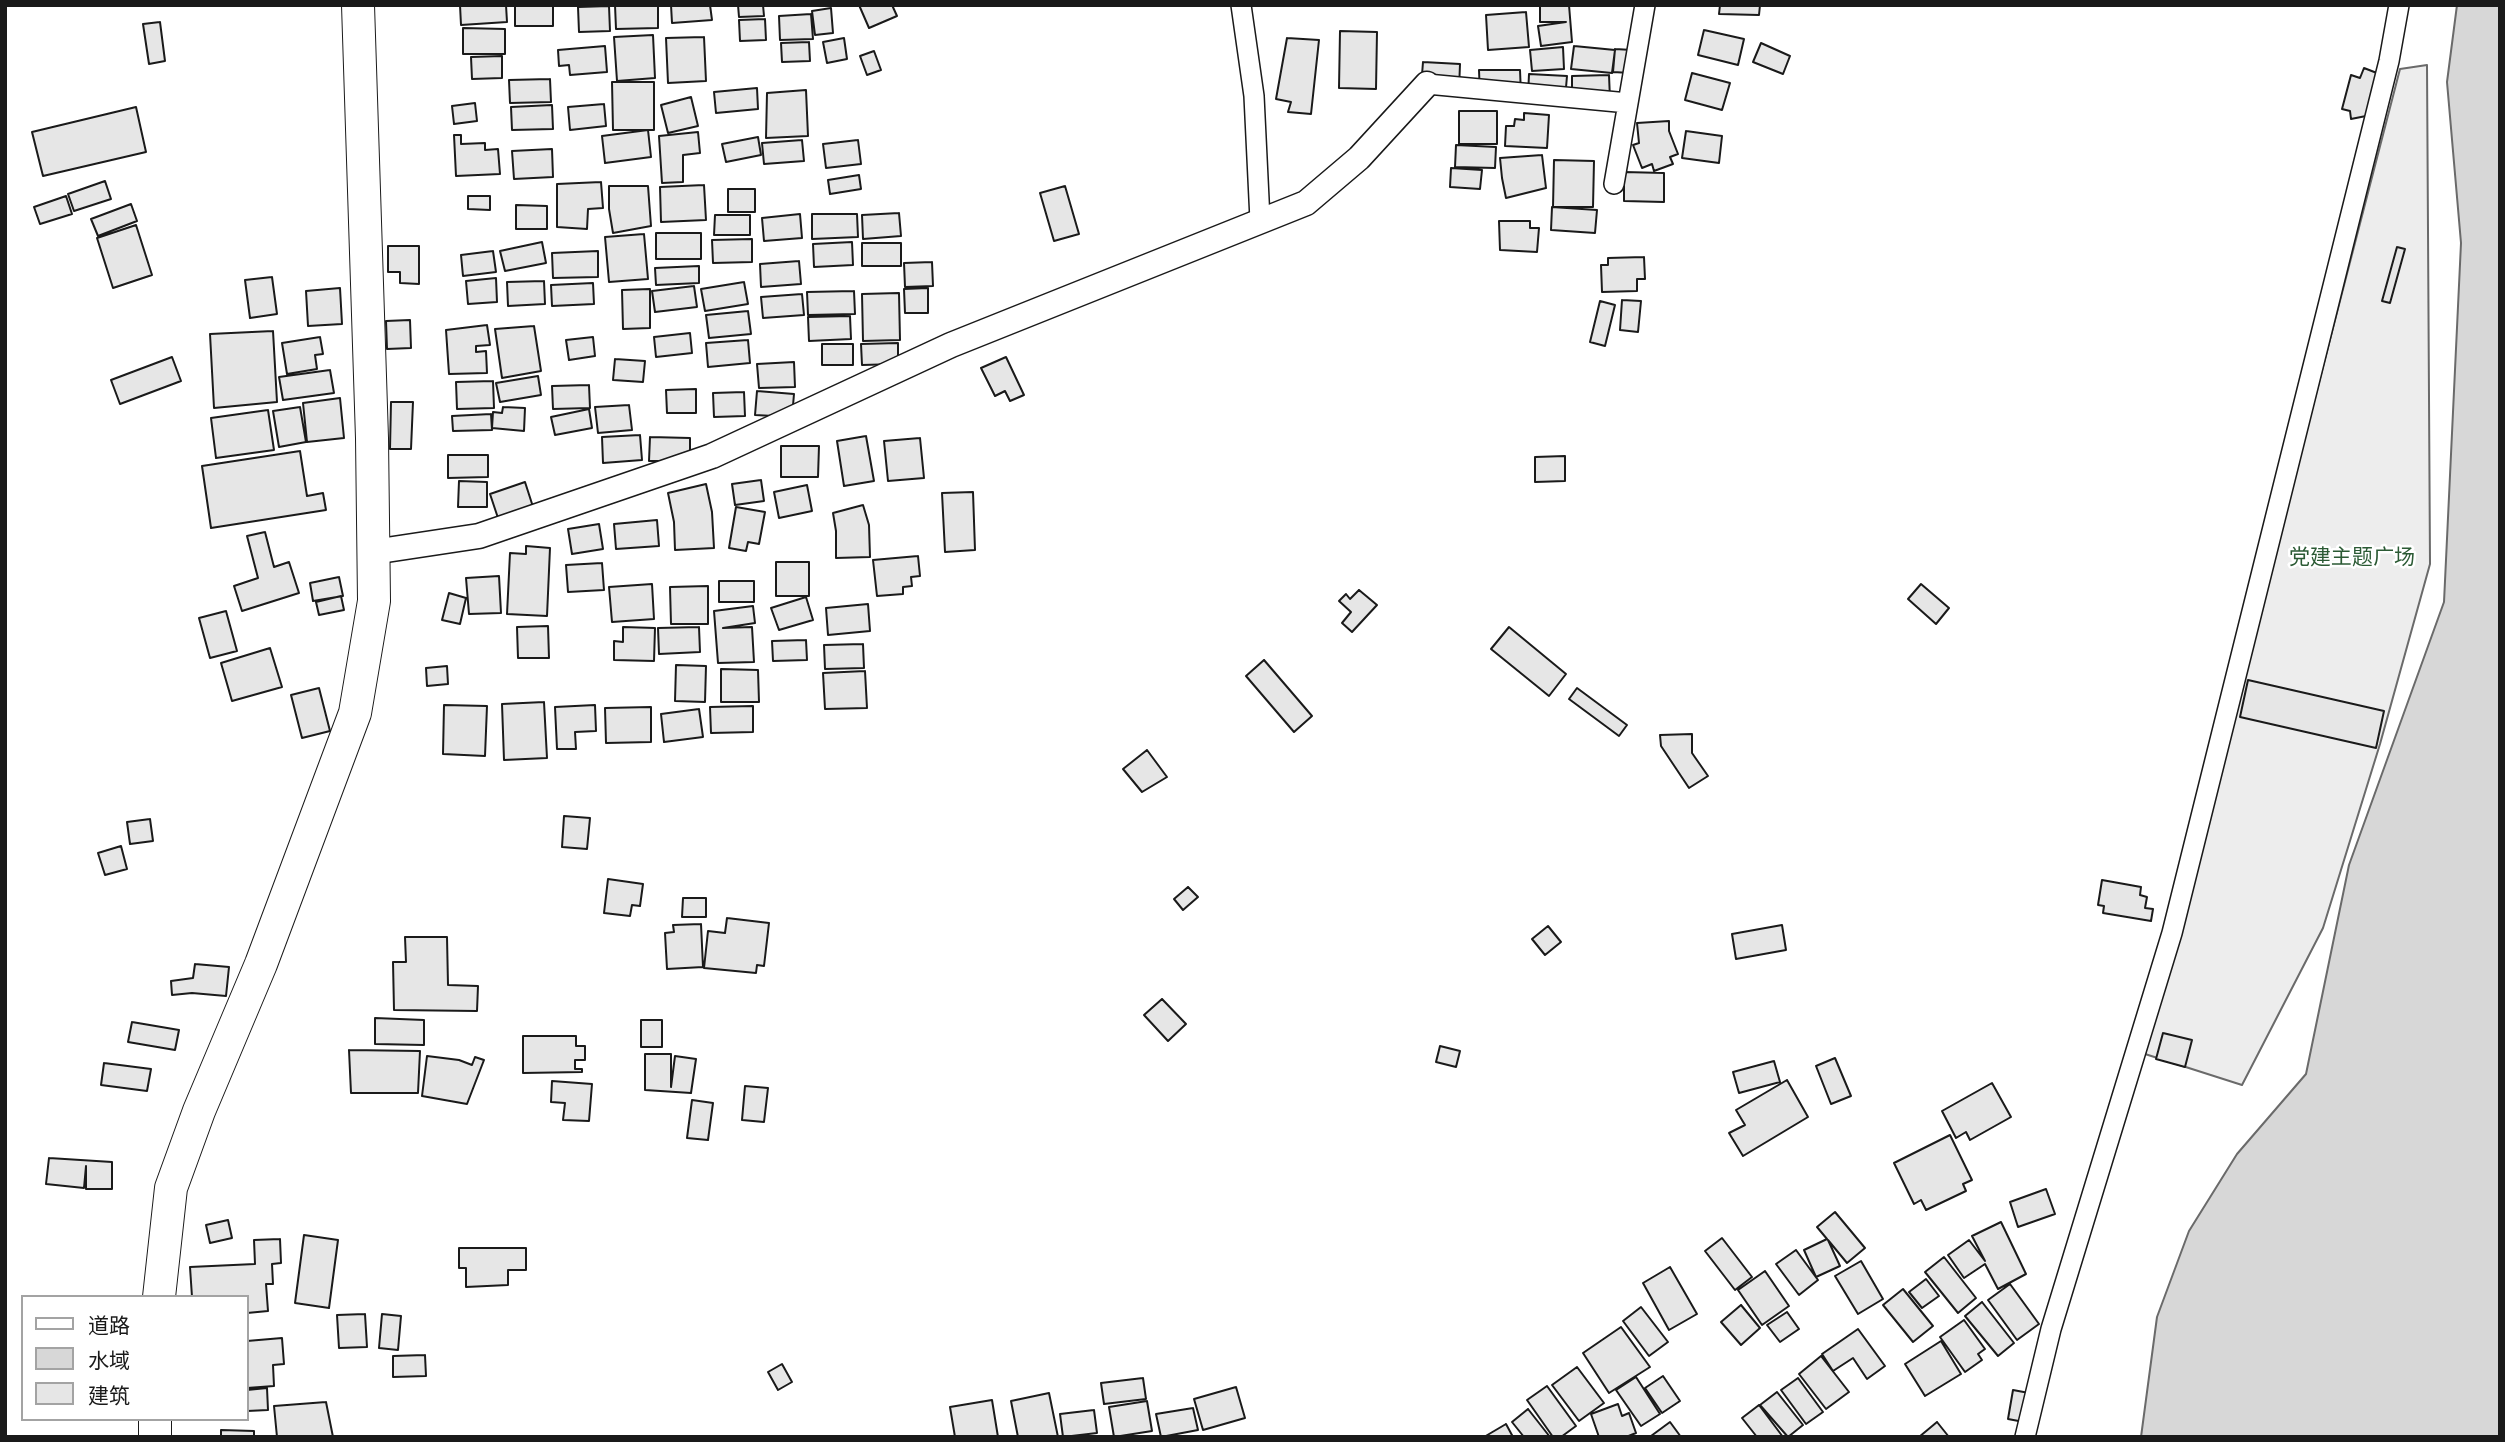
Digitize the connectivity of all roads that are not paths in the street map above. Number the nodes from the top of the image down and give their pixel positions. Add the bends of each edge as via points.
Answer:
1 (358, 5) edge
2 (1241, 5) edge
3 (1645, 5) edge
4 (2399, 5) edge
5 (1427, 84) joint
6 (1628, 103) junction
7 (1614, 184) dead end
8 (1260, 220) junction
9 (373, 552) junction
10 (159, 1295) edge
11 (2025, 1437) edge

1 - 9 main road
2 - 8 street via 1254,96
3 - 6 street
4 - 11 street via 2389,61 2172,933 2051,1329
5 - 6 street
5 - 8 street via 1359,158 1306,202
6 - 7 street
8 - 9 street via 951,345 712,456 478,536
9 - 10 main road via 374,601 355,713 172,1188

